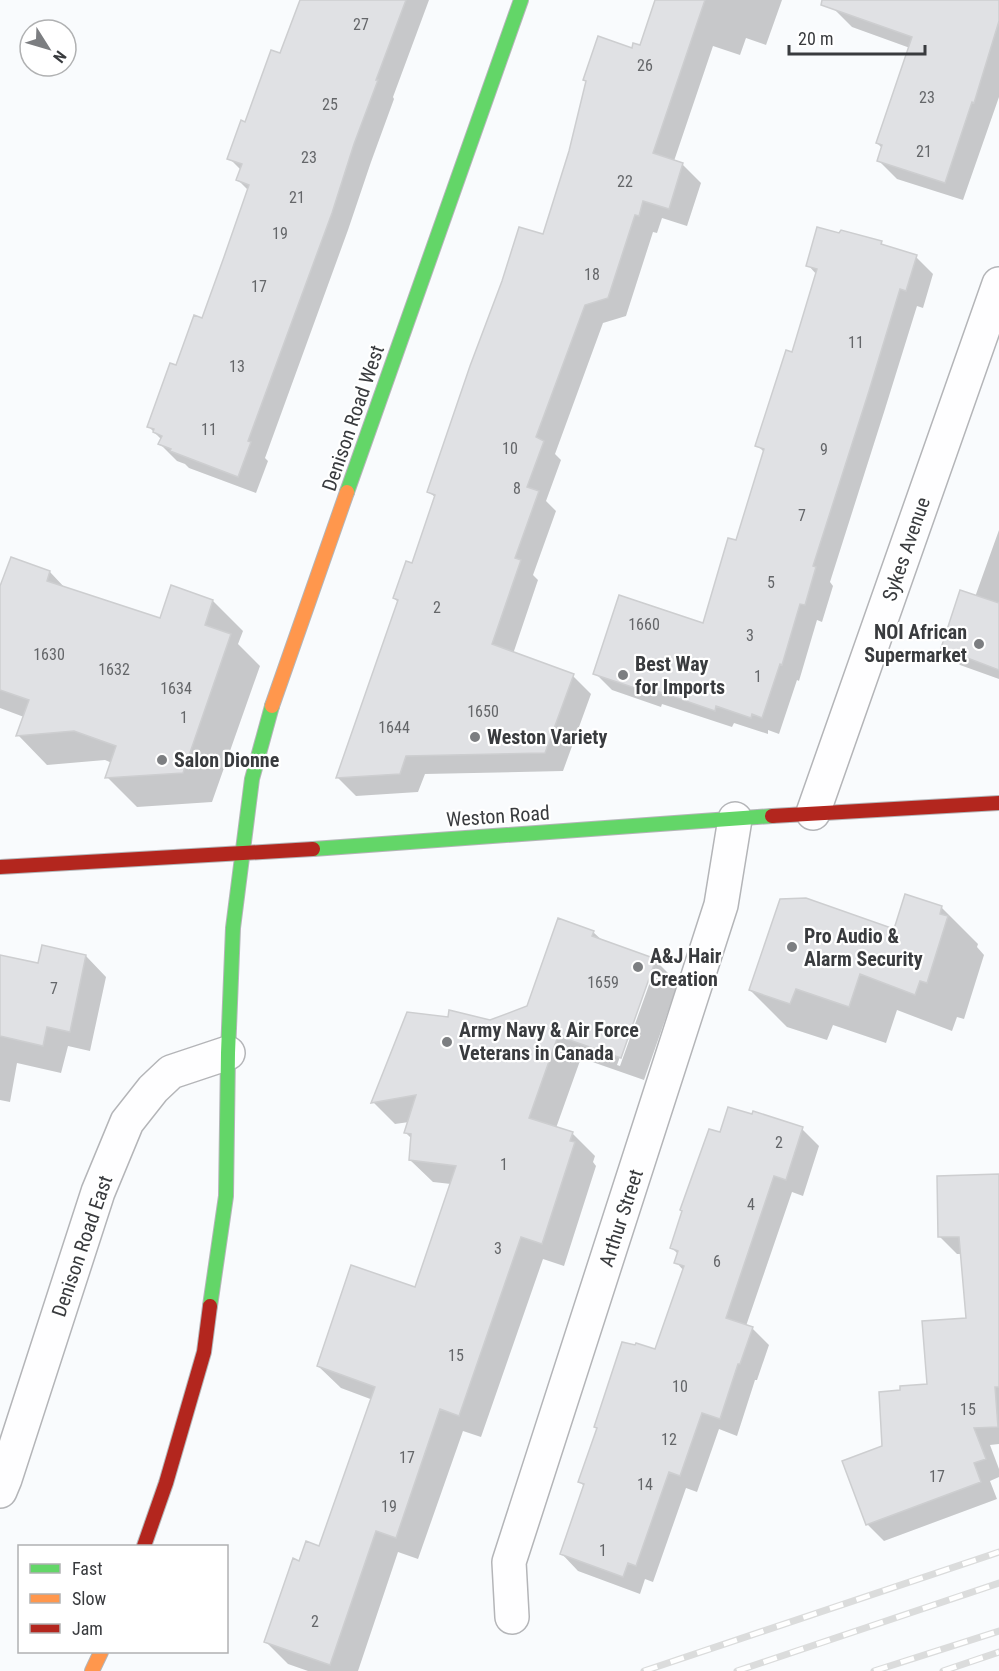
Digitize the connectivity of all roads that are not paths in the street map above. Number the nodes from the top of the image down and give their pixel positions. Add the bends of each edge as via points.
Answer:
1 (521, 0) edge
2 (999, 284) edge
3 (999, 802) edge
4 (813, 813) junction
5 (735, 819) junction
6 (243, 854) junction
7 (0, 867) edge
8 (228, 1053) junction
9 (0, 1491) edge
10 (144, 1545) edge
11 (512, 1617) dead end
12 (101, 1653) edge
13 (92, 1671) edge

1 - 6 street, Denison Road West via 273,702 252,779
2 - 4 street, Sykes Avenue
3 - 4 street, Weston Road
4 - 5 street, Weston Road
5 - 6 street, Weston Road
5 - 11 street, Arthur Street via 722,905 509,1562
6 - 7 street, Weston Road
6 - 8 street via 233,928
8 - 9 street, Denison Road East via 171,1072 127,1122 98,1192
8 - 10 street via 226,1196 204,1352
12 - 13 street

